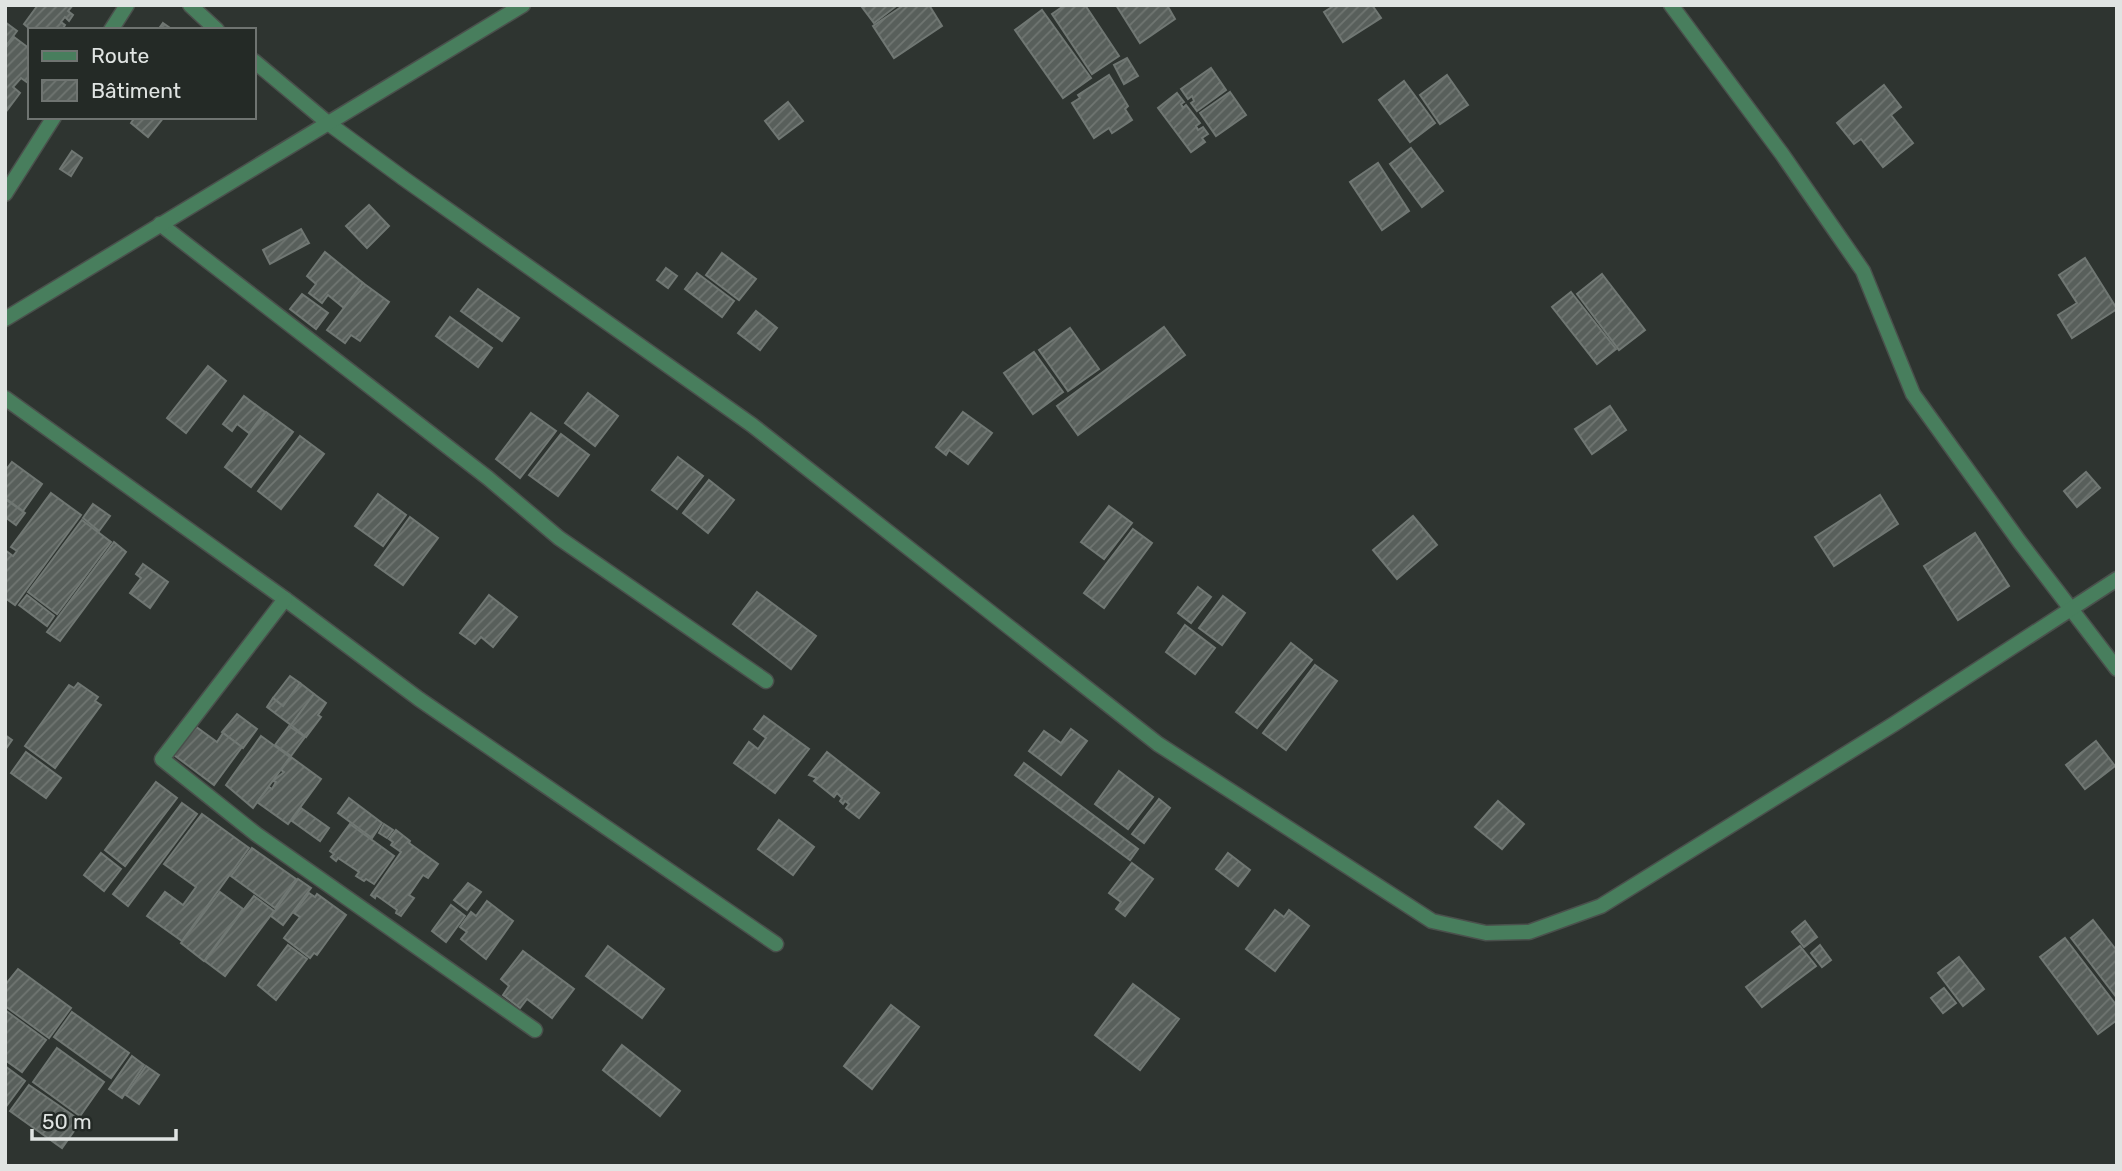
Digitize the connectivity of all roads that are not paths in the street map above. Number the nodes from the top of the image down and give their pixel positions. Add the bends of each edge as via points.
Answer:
1 (127, 5) edge
2 (190, 5) edge
3 (523, 5) edge
4 (1671, 5) edge
5 (112, 28) edge
6 (215, 28) edge
7 (256, 63) edge
8 (53, 119) edge
9 (328, 123) junction
10 (5, 194) edge
11 (160, 225) junction
12 (5, 319) edge
13 (5, 398) edge
14 (2117, 579) edge
15 (285, 599) junction
16 (2072, 608) junction
17 (2117, 669) edge
18 (766, 681) dead end
19 (776, 944) dead end
20 (535, 1030) dead end

1 - 5 street
2 - 6 street
3 - 9 street
4 - 16 street via 1863,271 1913,394
7 - 9 street
8 - 10 street
9 - 11 street
9 - 16 street via 752,425 1158,744 1432,921 1486,933 1529,932 1601,906
11 - 12 street
11 - 18 street via 559,538
13 - 15 street
14 - 16 street
15 - 19 street via 419,699
15 - 20 street via 162,759 256,834
16 - 17 street

